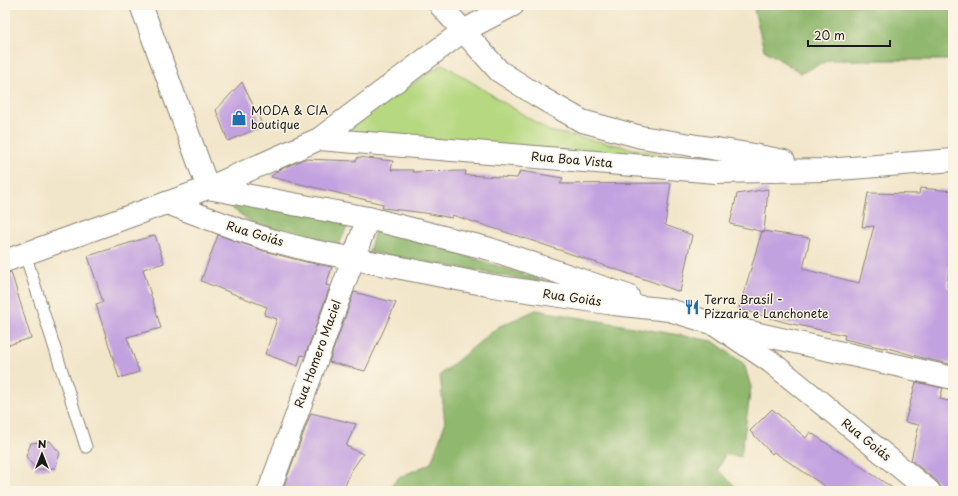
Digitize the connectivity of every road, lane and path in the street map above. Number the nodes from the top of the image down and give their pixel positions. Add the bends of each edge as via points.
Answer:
1 (141, 5) edge
2 (440, 5) edge
3 (513, 5) edge
4 (463, 31) junction
5 (319, 139) junction
6 (953, 160) edge
7 (826, 170) junction
8 (208, 188) junction
9 (167, 203) junction
10 (368, 218) junction
11 (15, 257) edge
12 (353, 259) junction
13 (669, 310) junction
14 (715, 324) junction
15 (953, 378) edge
16 (86, 447) dead end
17 (270, 491) edge
18 (929, 491) edge

1 - 8 street
2 - 4 street, Rua Boa Vista
3 - 4 street
4 - 5 street
4 - 7 street, Rua Boa Vista via 499,71 582,121 641,137 748,154
5 - 7 street, Rua Boa Vista via 716,172
5 - 8 street
6 - 7 street, Rua Boa Vista
8 - 9 street
8 - 10 street
9 - 11 street
9 - 12 street, Rua Goiás via 267,239
10 - 12 street, Rua Homero Maciel
10 - 13 street via 490,249
11 - 16 lane
12 - 13 street, Rua Goiás via 493,286
12 - 17 street, Rua Homero Maciel
13 - 14 street, Rua Goiás
14 - 15 street
14 - 18 street, Rua Goiás via 771,362

